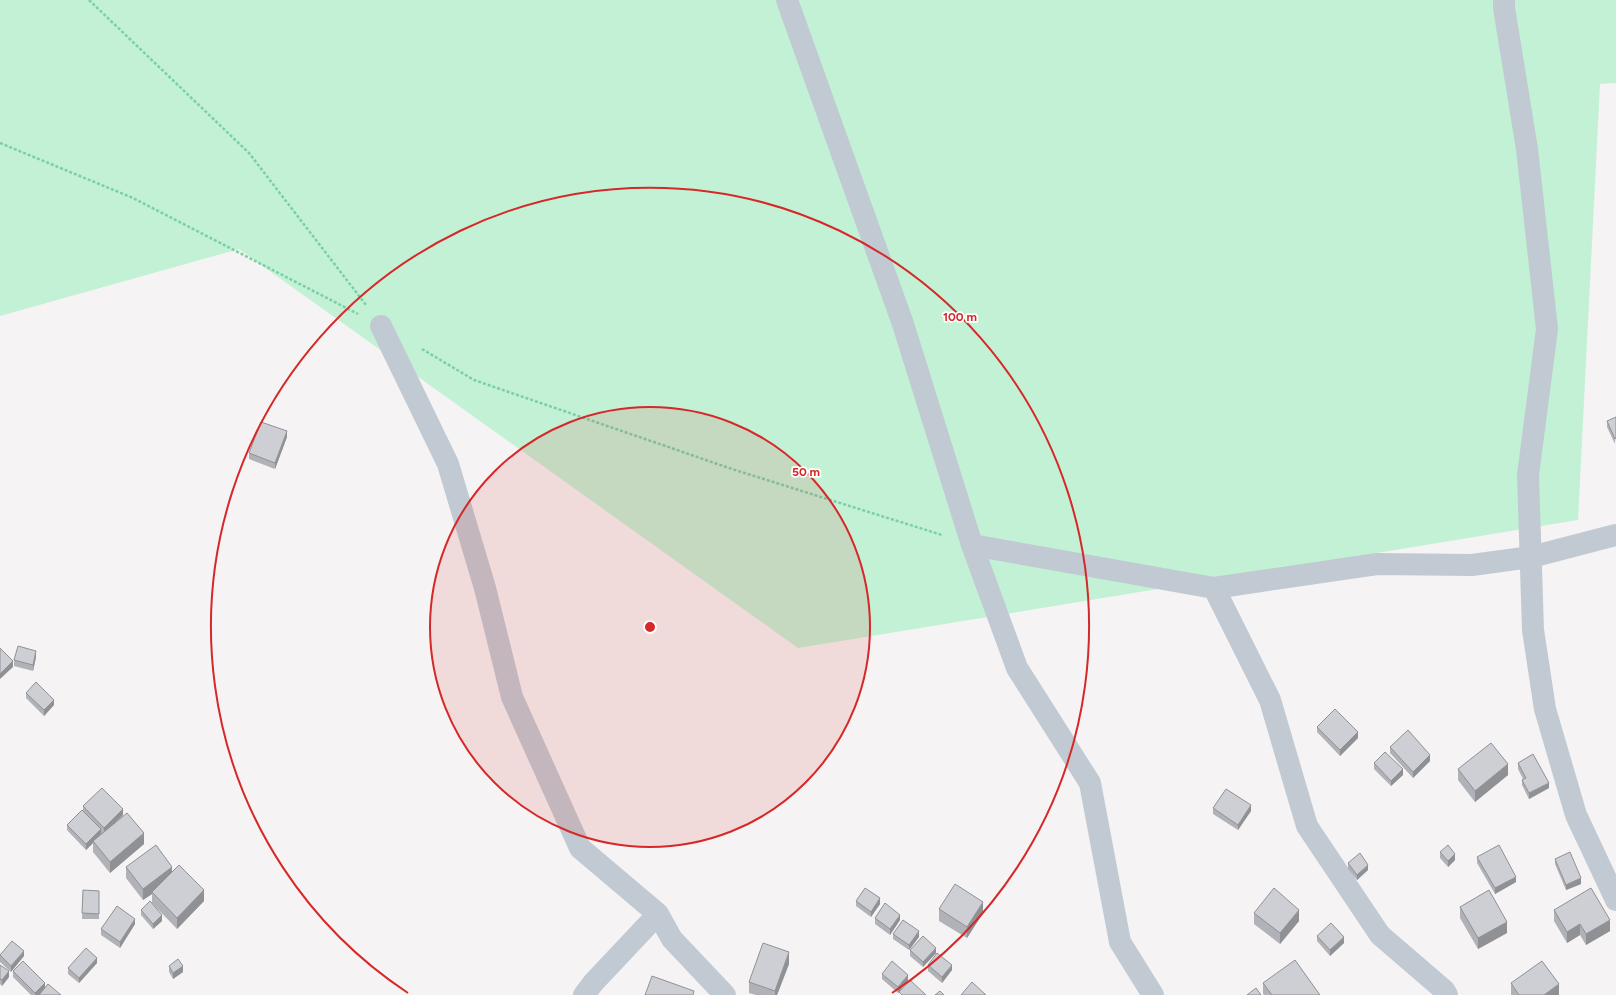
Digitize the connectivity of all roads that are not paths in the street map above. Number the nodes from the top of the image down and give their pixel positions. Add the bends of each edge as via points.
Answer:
1 (787, 0) edge
2 (1504, 0) edge
3 (381, 326) road end
4 (1616, 535) edge
5 (972, 545) junction
6 (1531, 557) junction
7 (1214, 588) junction
8 (1616, 900) edge
9 (658, 914) junction
10 (584, 995) edge
11 (725, 995) edge
12 (1153, 995) edge
13 (1447, 995) edge

1 - 5 street via 903,324
2 - 6 street via 1527,149 1547,330 1528,475
3 - 9 street via 448,464 485,588 512,697 580,848
4 - 6 street
5 - 7 street
5 - 12 street via 1017,668 1090,783 1120,942
6 - 7 street via 1472,565 1377,564
6 - 8 street via 1533,630 1544,709 1576,815
7 - 13 street via 1270,700 1307,826 1380,935
9 - 10 street via 592,983
9 - 11 street via 672,939

